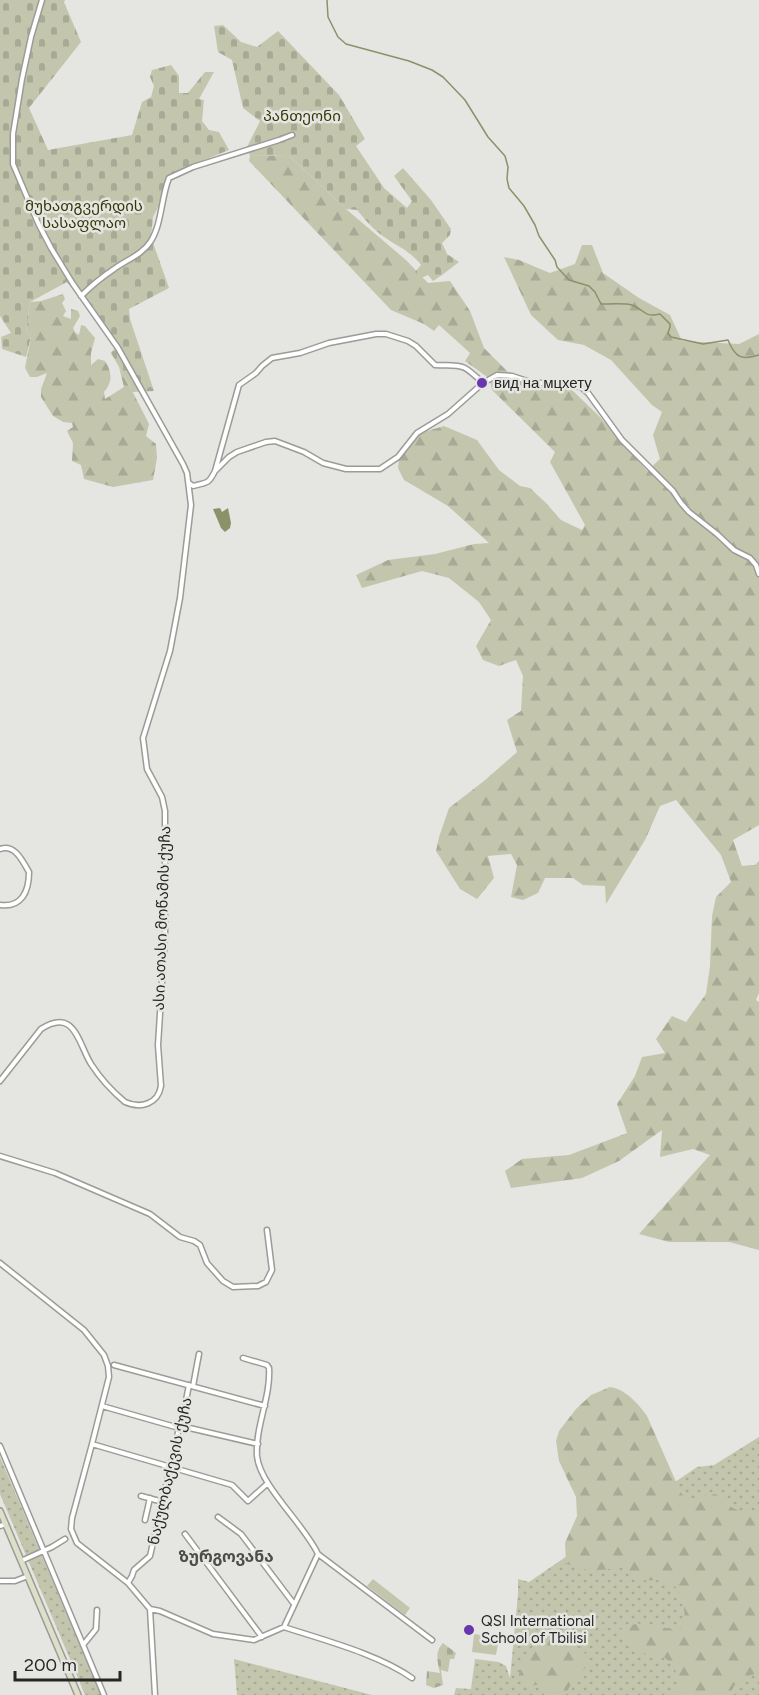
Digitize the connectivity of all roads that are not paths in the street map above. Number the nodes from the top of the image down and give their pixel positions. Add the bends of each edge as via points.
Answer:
1 (42, 0) edge
2 (292, 135) dead end
3 (81, 296) junction
4 (483, 383) junction
5 (215, 471) junction
6 (188, 483) junction
7 (759, 574) edge
8 (0, 849) edge
9 (0, 905) edge
10 (0, 1081) edge
11 (0, 1156) edge
12 (267, 1230) dead end
13 (0, 1263) edge
14 (199, 1354) dead end
15 (243, 1358) dead end
16 (114, 1365) dead end
17 (191, 1385) junction
18 (102, 1406) junction
19 (265, 1406) junction
20 (180, 1427) junction
21 (92, 1444) junction
22 (258, 1444) junction
23 (0, 1446) edge
24 (171, 1466) junction
25 (268, 1483) junction
26 (141, 1496) dead end
27 (150, 1498) junction
28 (163, 1502) junction
29 (0, 1511) edge
30 (219, 1517) dead end
31 (145, 1520) dead end
32 (3, 1525) edge
33 (185, 1534) dead end
34 (65, 1539) dead end
35 (44, 1551) junction
36 (318, 1554) junction
37 (21, 1561) junction
38 (28, 1576) junction
39 (0, 1581) edge
40 (128, 1583) junction
41 (294, 1604) junction
42 (97, 1610) dead end
43 (150, 1610) junction
44 (284, 1627) junction
45 (262, 1637) junction
46 (432, 1640) dead end
47 (83, 1645) junction
48 (412, 1678) dead end
49 (78, 1695) edge
50 (104, 1695) edge
51 (154, 1695) edge

1 - 3 street, ასი ათასი მოწამის ქუჩა via 20,90 13,165 51,248
2 - 3 street via 194,166 169,178 151,241
3 - 6 street, ასი ათასი მოწამის ქუჩა via 118,348 154,410 183,464
4 - 5 street via 448,414 417,433 399,458 380,469 346,469 323,463 275,441 237,452
4 - 5 street via 464,367 435,365 417,346 386,334 272,357 239,385
4 - 7 street via 503,375 581,387 622,440 689,512 734,550 750,558
5 - 6 street via 207,484
6 - 10 street, ასი ათასი მოწამის ქუჩა via 191,505 176,621 143,738 147,769 165,811 165,935 158,1045 161,1089 147,1104 132,1106 125,1102 93,1067 75,1031 64,1022 41,1029
8 - 9 street via 15,851 29,872 18,903
11 - 12 street via 55,1173 150,1214 180,1237 195,1240 207,1263 233,1287 266,1282 272,1270
13 - 18 street via 84,1330 99,1347 109,1377
14 - 17 street, ნაქულბაქევის ქუჩა
15 - 19 street via 269,1368
16 - 17 street
17 - 19 street
17 - 20 street, ნაქულბაქევის ქუჩა
18 - 20 street
18 - 21 street
19 - 22 street
20 - 22 street
20 - 24 street, ნაქულბაქევის ქუჩა
21 - 24 street
21 - 40 street via 71,1529 82,1548
22 - 25 street via 258,1460
23 - 35 street
24 - 25 street via 232,1485 248,1501
24 - 28 street, ნაქულბაქევის ქუჩა
25 - 36 street
26 - 27 street
27 - 28 street
27 - 31 street
28 - 40 street, ნაქულბაქევის ქუჩა via 150,1556 134,1570
29 - 32 main road
30 - 41 street via 241,1534
32 - 37 main road
33 - 45 street
34 - 35 street
35 - 37 street
35 - 47 street
36 - 41 street
36 - 46 street
37 - 38 main road
38 - 39 street
38 - 49 main road
40 - 43 street
41 - 44 street
42 - 47 street via 96,1629
43 - 45 street via 213,1634 254,1640
43 - 51 street
44 - 45 street
44 - 48 street via 399,1668
47 - 50 street

